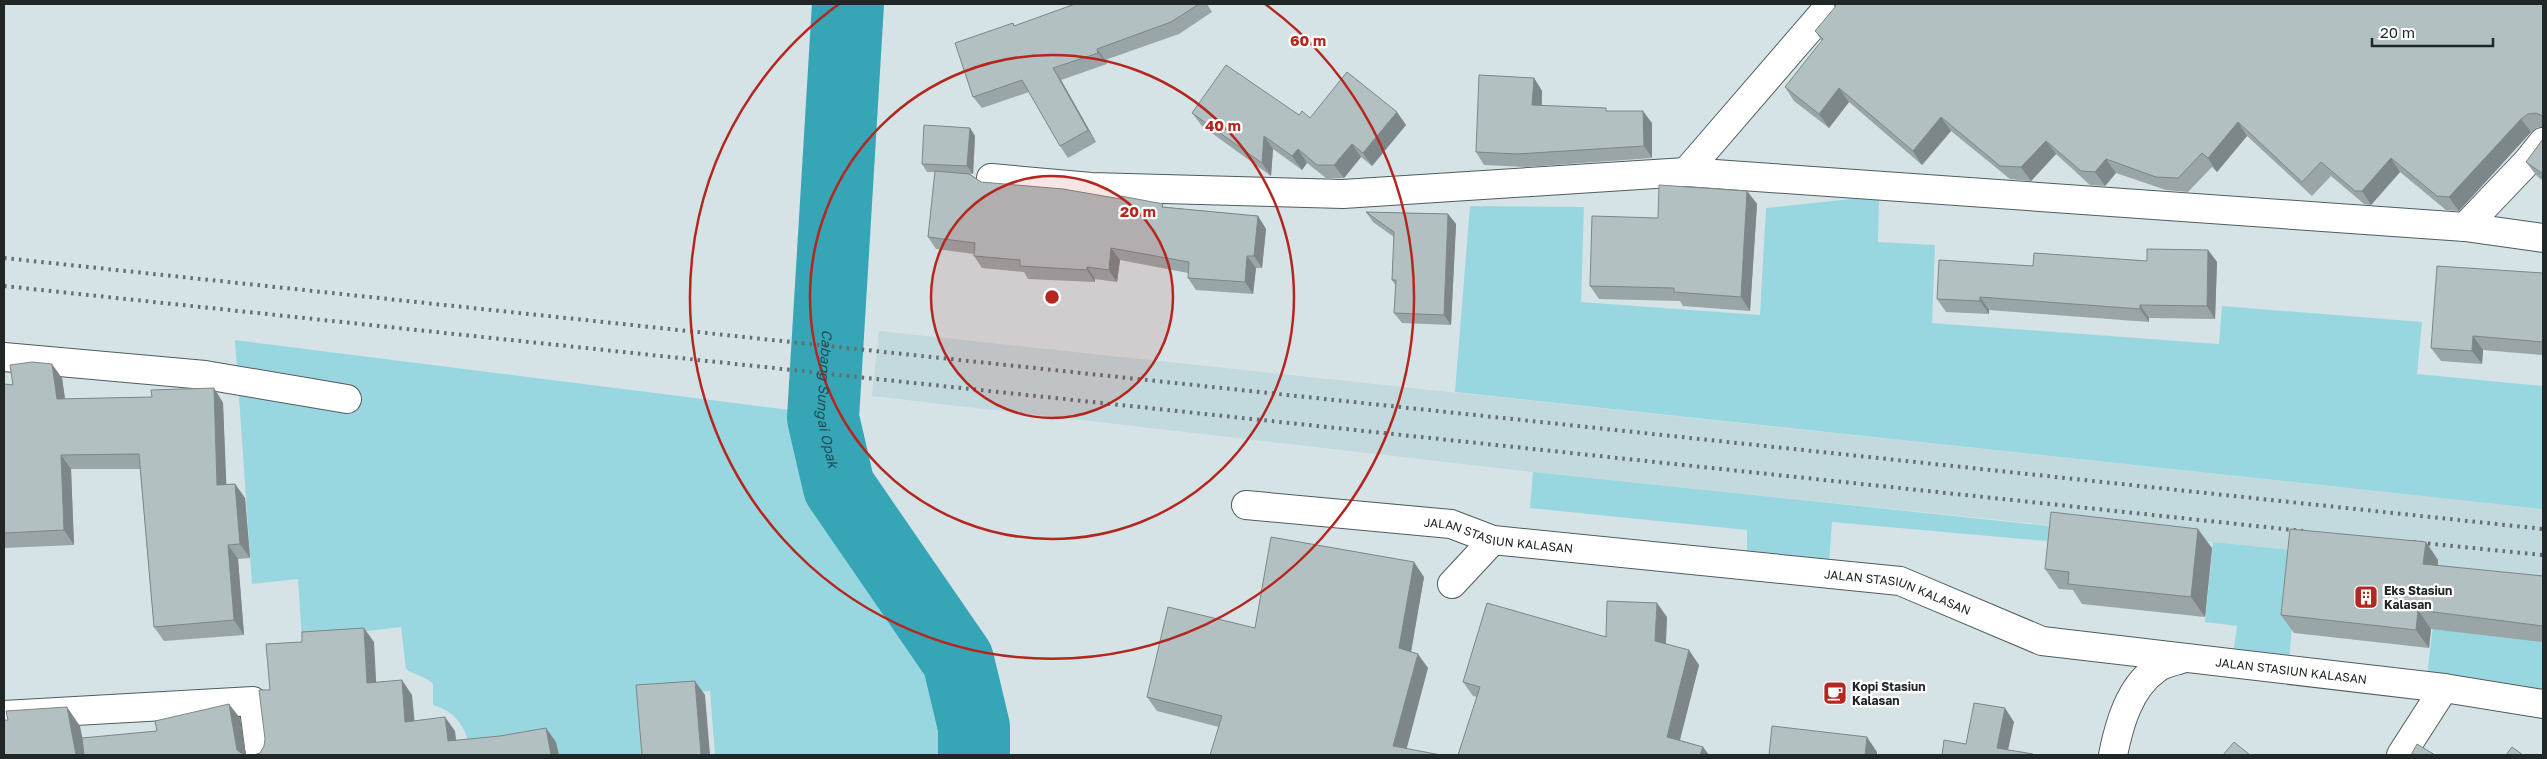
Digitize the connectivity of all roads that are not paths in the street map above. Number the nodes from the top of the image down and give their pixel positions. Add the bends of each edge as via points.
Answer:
1 (1831, 4) edge
2 (2543, 142) edge
3 (1686, 172) junction
4 (991, 178) dead end
5 (2465, 227) junction
6 (2543, 238) edge
7 (4, 357) edge
8 (347, 399) dead end
9 (1246, 504) dead end
10 (1493, 540) junction
11 (1452, 584) dead end
12 (2187, 658) junction
13 (2444, 688) junction
14 (2543, 704) edge
15 (4, 715) edge
16 (260, 755) edge
17 (2113, 755) edge
18 (2400, 755) edge

1 - 3 street
2 - 5 street
3 - 4 street via 1343,194 1091,187
3 - 5 street
5 - 6 street
7 - 8 street via 206,375
9 - 10 street, JALAN STASIUN KALASAN via 1450,524
10 - 11 street
10 - 12 street, JALAN STASIUN KALASAN via 1900,581 2042,641
12 - 13 street, JALAN STASIUN KALASAN
12 - 17 street via 2156,668 2134,692 2118,728
13 - 14 street, JALAN STASIUN KALASAN
13 - 18 street
15 - 16 street via 253,701

